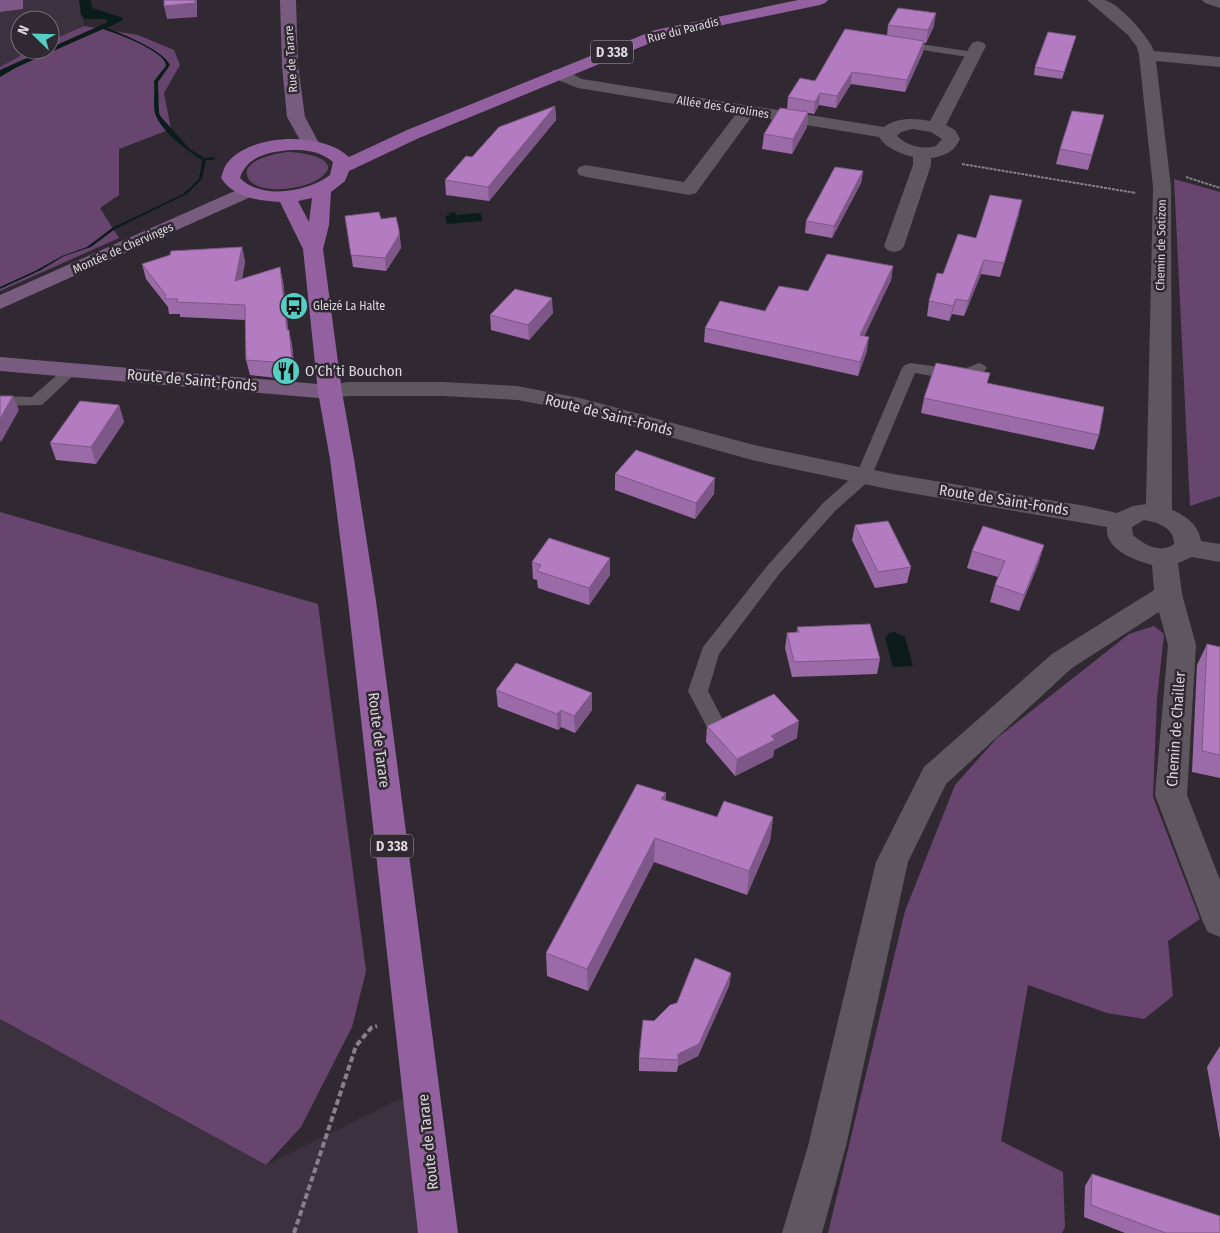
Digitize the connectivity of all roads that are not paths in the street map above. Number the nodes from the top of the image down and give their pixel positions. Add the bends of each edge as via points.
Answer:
1 (288, 0) edge
2 (820, 0) edge
3 (1095, 0) edge
4 (1210, 0) edge
5 (1220, 3) edge
6 (887, 42) edge
7 (976, 51) joint
8 (1147, 55) junction
9 (1220, 62) edge
10 (559, 74) junction
11 (747, 112) junction
12 (296, 117) junction
13 (936, 127) junction
14 (888, 133) junction
15 (413, 134) junction
16 (278, 146) junction
17 (317, 147) junction
18 (927, 152) junction
19 (343, 167) junction
20 (586, 171) dead end
21 (322, 188) junction
22 (246, 192) junction
23 (287, 197) junction
24 (894, 246) dead end
25 (313, 249) junction
26 (0, 303) edge
27 (0, 364) edge
28 (979, 368) dead end
29 (72, 369) junction
30 (330, 392) junction
31 (0, 401) edge
32 (864, 476) junction
33 (1159, 514) junction
34 (1120, 522) junction
35 (1176, 552) junction
36 (1220, 553) edge
37 (1168, 594) junction
38 (716, 726) edge
39 (1220, 922) edge
40 (438, 1233) edge
41 (802, 1233) edge

1 - 12 street, Rue de Tarare via 290,66
2 - 10 main road, Rue du Paradis / D 338 via 661,33
3 - 8 street, Chemin de Sotizon via 1112,10 1130,29
4 - 5 street
6 - 7 lane
7 - 13 street
8 - 9 street
8 - 33 street, Chemin de Sotizon via 1162,196
10 - 11 street, Allée des Carolines via 578,83
10 - 15 main road, Rue du Paradis / D 338
11 - 14 street, Allée des Carolines
11 - 20 street via 689,189
12 - 16 street
12 - 17 street, Rue de Tarare
13 - 14 street via 907,124
13 - 18 street via 950,139 946,147
14 - 18 street via 896,146
15 - 17 main road, Rue du Paradis / D 338
15 - 19 main road, Rue du Paradis / D 338
16 - 17 main road, Rue du Paradis
16 - 22 main road, Rue du Paradis via 247,155 232,169 233,183
17 - 19 main road via 335,154
18 - 24 street
19 - 21 main road via 340,175
21 - 23 main road
21 - 25 main road, Route de Tarare / D 338
22 - 23 main road
22 - 26 street, Montée de Chervinges
23 - 25 main road, Route de Tarare / D 338
25 - 30 main road, Route de Tarare / D 338
27 - 29 street, Route de Saint-Fonds
28 - 32 lane via 964,375 910,368
29 - 30 street, Route de Saint-Fonds
29 - 31 lane via 36,402
30 - 32 street, Route de Saint-Fonds via 348,389 444,389 517,393 580,404 752,452
30 - 40 main road, Route de Tarare / D 338 via 362,601
32 - 34 street, Route de Saint-Fonds
32 - 38 lane via 830,507 774,569 710,652 698,691
33 - 34 street via 1142,512 1128,515
33 - 35 street via 1183,528 1189,538
34 - 35 street via 1118,532 1134,550 1149,556
35 - 36 street
35 - 37 street, Chemin de Chailler
37 - 39 street, Chemin de Chailler via 1182,645 1171,795
37 - 41 street via 1062,660 935,776 892,862 827,1146

